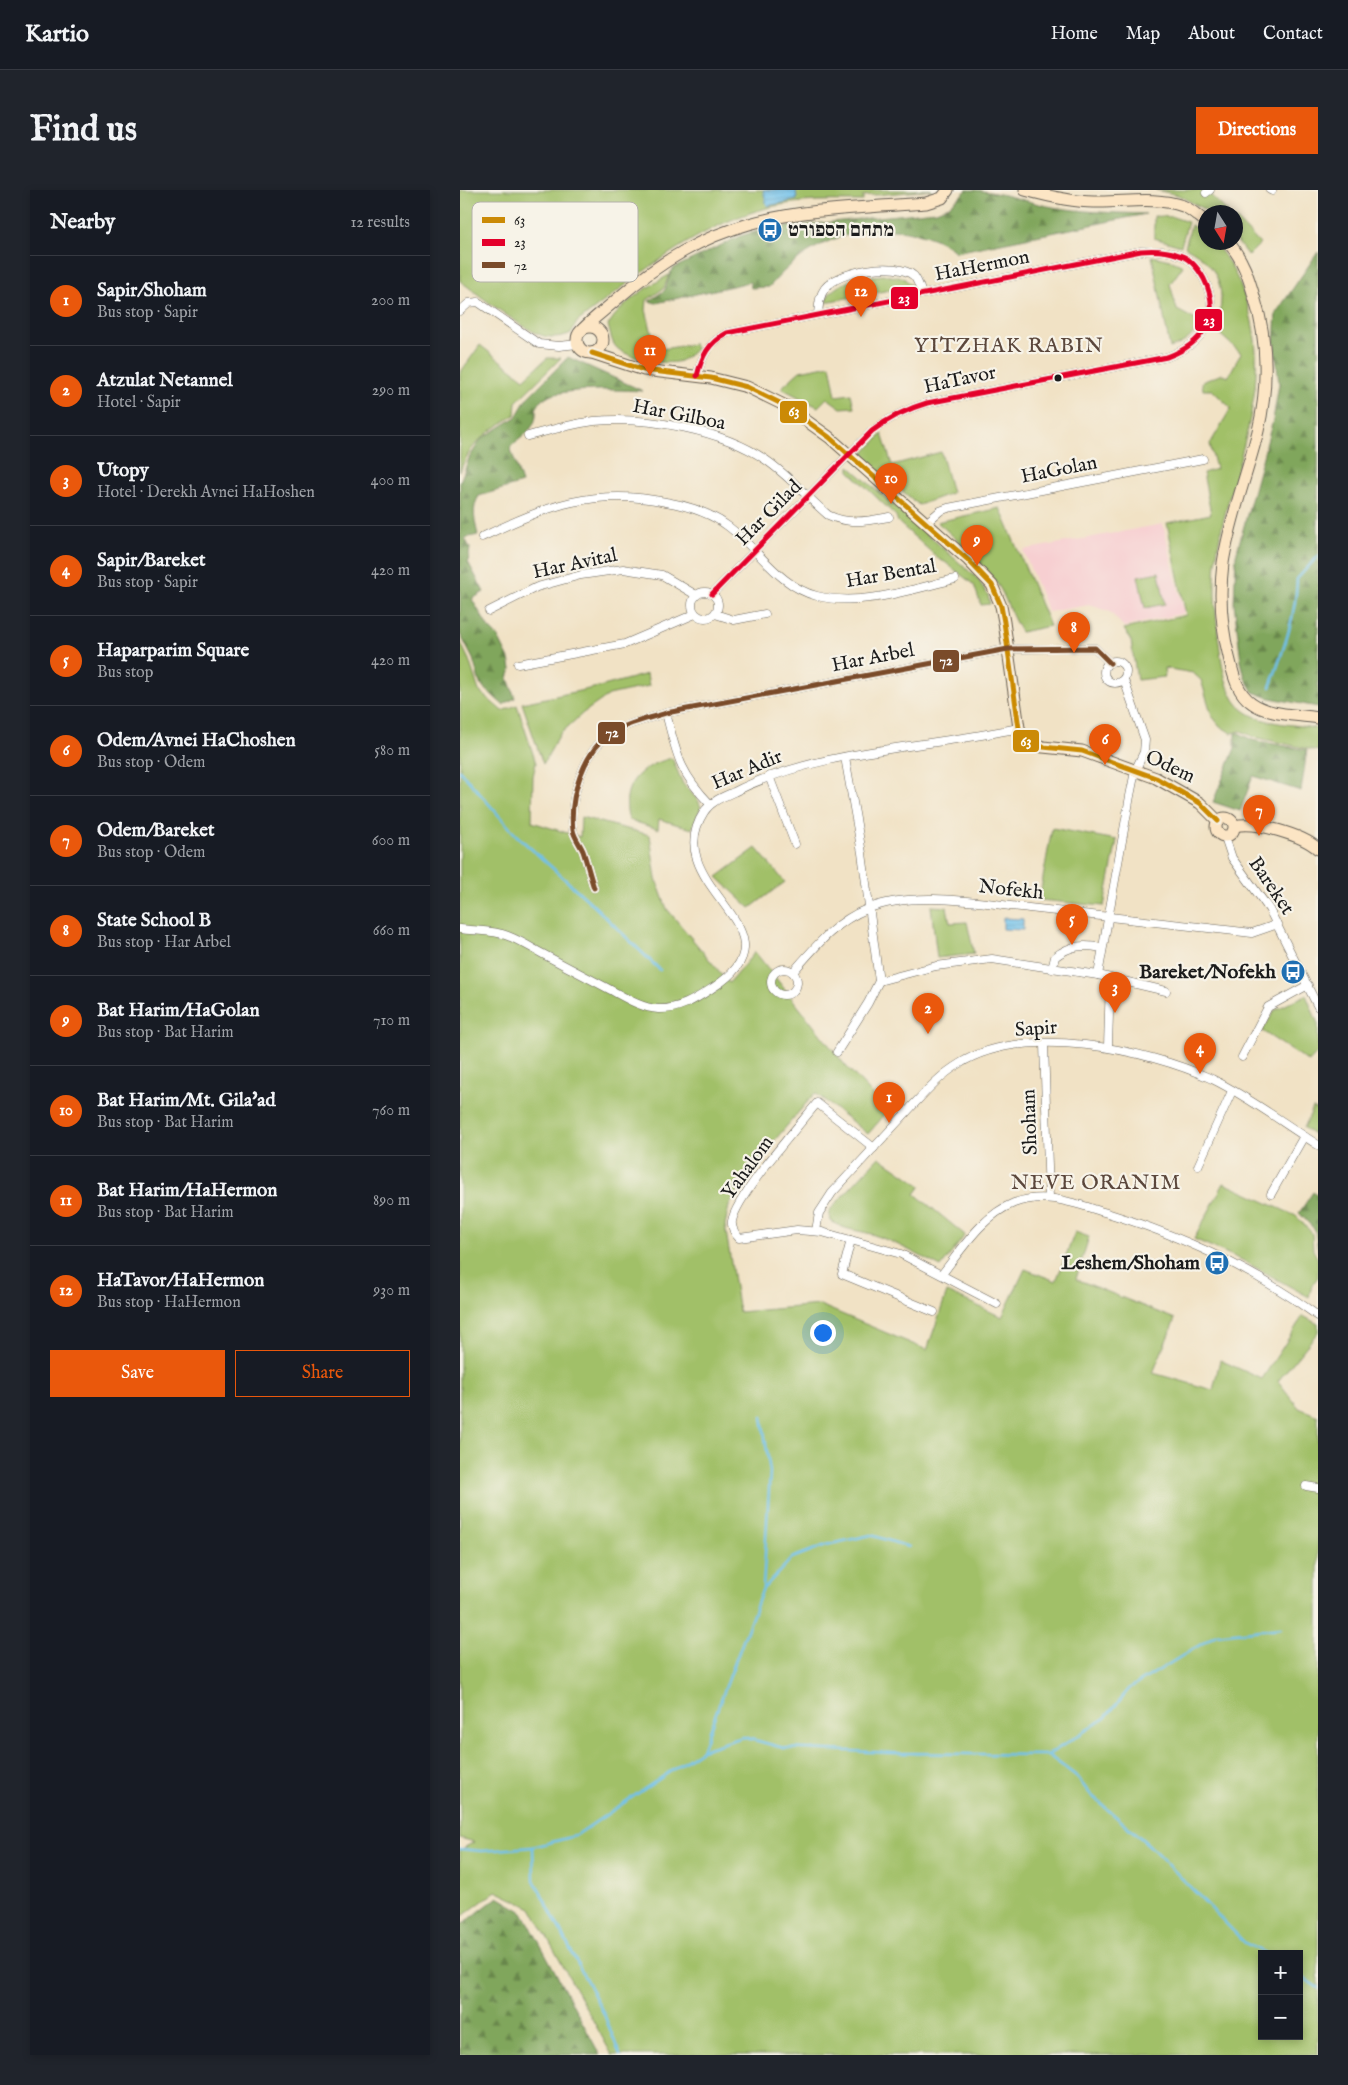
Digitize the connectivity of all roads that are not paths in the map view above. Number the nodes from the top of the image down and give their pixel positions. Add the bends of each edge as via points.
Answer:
1 (1025, 190) edge
2 (1053, 190) edge
3 (945, 193) edge
4 (1092, 202) junction
5 (1198, 217) edge
6 (1234, 250) edge
7 (638, 281) edge
8 (637, 282) edge
9 (922, 294) junction
10 (1212, 304) joint
11 (609, 306) junction
12 (460, 311) edge
13 (818, 314) junction
14 (582, 330) junction
15 (602, 338) junction
16 (578, 344) junction
17 (592, 353) junction
18 (623, 363) junction
19 (697, 376) junction
20 (528, 436) dead end
21 (849, 455) junction
22 (1203, 459) dead end
23 (808, 497) junction
24 (889, 517) dead end
25 (926, 523) junction
26 (482, 537) dead end
27 (755, 551) junction
28 (955, 579) dead end
29 (712, 594) junction
30 (696, 595) junction
31 (489, 611) dead end
32 (695, 614) junction
33 (714, 614) junction
34 (765, 614) dead end
35 (1008, 649) junction
36 (1110, 663) junction
37 (518, 664) dead end
38 (1124, 680) junction
39 (666, 713) junction
40 (1318, 718) edge
41 (1019, 728) junction
42 (845, 758) junction
43 (1136, 770) junction
44 (769, 776) junction
45 (710, 804) junction
46 (1218, 821) junction
47 (1235, 826) junction
48 (1226, 837) junction
49 (795, 844) dead end
50 (1318, 849) edge
51 (594, 888) dead end
52 (870, 908) junction
53 (1108, 916) junction
54 (1278, 924) junction
55 (460, 929) edge
56 (1102, 948) junction
57 (1052, 968) junction
58 (793, 972) dead end
59 (1098, 976) junction
60 (1110, 979) junction
61 (879, 980) junction
62 (1308, 986) junction
63 (1166, 991) dead end
64 (1318, 1007) edge
65 (1044, 1044) junction
66 (1108, 1047) junction
67 (838, 1052) dead end
68 (1242, 1057) dead end
69 (1232, 1091) junction
70 (1304, 1136) junction
71 (1318, 1145) edge
72 (874, 1148) junction
73 (1198, 1166) dead end
74 (1272, 1194) dead end
75 (1048, 1198) junction
76 (816, 1231) junction
77 (851, 1240) junction
78 (942, 1274) junction
79 (997, 1304) dead end
80 (934, 1312) dead end
81 (1318, 1316) edge
82 (1306, 1486) dead end
83 (1318, 1488) edge

1 - 4 street
2 - 4 street
3 - 7 street via 926,203 794,213 737,227 676,254
4 - 5 street via 1159,201 1184,207
6 - 40 street via 1242,260 1258,308 1264,376 1258,430 1223,563 1223,634 1232,669 1245,697 1264,710
8 - 11 street
9 - 10 street, HaHermon via 1160,250 1181,255 1199,271
9 - 13 street, HaHermon
9 - 13 street via 914,277 907,272 898,269 868,270 838,279 826,287 819,301
10 - 21 street, HaTavor via 1205,331 1180,352 926,402 886,421
11 - 14 street
11 - 15 street via 601,319
12 - 16 street via 469,303 478,302 539,344
13 - 19 street, HaHermon via 727,333 711,343
14 - 15 street via 593,327
14 - 16 street via 577,338
15 - 17 street via 599,349
15 - 18 street via 609,353
16 - 17 street via 584,351
17 - 18 street
18 - 19 street via 644,370
19 - 21 street via 747,387 768,396 803,418
20 - 23 street, Har Gilboa via 580,423 611,420 705,432 753,452 777,468
21 - 23 street, Har Gilad
21 - 25 street
22 - 25 street, HaGolan via 948,508
23 - 24 street, Har Gilboa via 828,515 847,522
23 - 27 street, Har Gilad
25 - 35 street via 992,585 1001,606
26 - 27 street, Har Bental via 528,515 568,502 619,497 662,501 695,509 729,526
27 - 28 street, Har Bental via 793,586 817,596 874,597
27 - 29 street, Har Gilad
29 - 30 street
29 - 33 street via 718,605
30 - 31 street, Har Avital via 662,575 623,569 566,578 537,587
30 - 32 street via 692,603
32 - 33 street via 704,618
32 - 37 street via 625,644
33 - 34 street via 734,620
35 - 36 street, Har Arbel via 1095,648
35 - 39 street, Har Arbel
35 - 41 street
36 - 38 street via 1117,661 1125,667
36 - 38 street via 1104,671 1107,680 1117,684
38 - 43 street via 1145,740
39 - 45 street via 683,771
39 - 51 street, Har Arbel via 611,733 595,749 580,777 573,832
41 - 42 street, Har Adir
41 - 43 street, Odem via 1026,741 1034,745 1082,751
42 - 44 street, Har Adir via 797,766
42 - 52 street
43 - 46 street, Odem via 1176,788 1200,803
43 - 53 street
44 - 45 street, Har Adir
44 - 49 street
45 - 55 street, Har Adir via 697,827 696,858 706,880 742,929 744,949 724,981 696,1000 659,1009 648,1007 507,935
46 - 47 street via 1226,818
46 - 48 street via 1217,833
47 - 48 street via 1234,832
47 - 50 street via 1247,824 1291,835
48 - 54 street, Bareket via 1232,858
52 - 53 street, Nofekh via 907,900 939,900
52 - 58 street, Nofekh via 838,926
52 - 61 street
53 - 54 street, Nofekh via 1252,933
53 - 56 street
54 - 62 street, Bareket
56 - 57 street via 1079,945 1070,948 1055,957
56 - 59 street
57 - 59 street
57 - 61 street via 992,960 936,966
59 - 60 street
60 - 63 street
60 - 66 street
61 - 67 street
62 - 64 street, Bareket
62 - 68 street via 1268,1007
65 - 66 street, Sapir
65 - 72 street, Sapir via 990,1051 960,1063 930,1087
65 - 75 street, Shoham
66 - 69 street, Sapir via 1174,1064
69 - 70 street, Sapir
69 - 73 street
70 - 71 street, Sapir
70 - 74 street
72 - 76 street, Sapir via 824,1204
72 - 76 street, Yahalom via 817,1103 748,1190 735,1211 732,1224 739,1238 797,1230
75 - 78 street via 1027,1199 1002,1208 977,1231
75 - 81 street via 1136,1223 1208,1251 1261,1279
76 - 77 street, Yahalom
77 - 78 street, Yahalom via 901,1254
77 - 80 street via 842,1274
78 - 79 street, Yahalom
82 - 83 street

